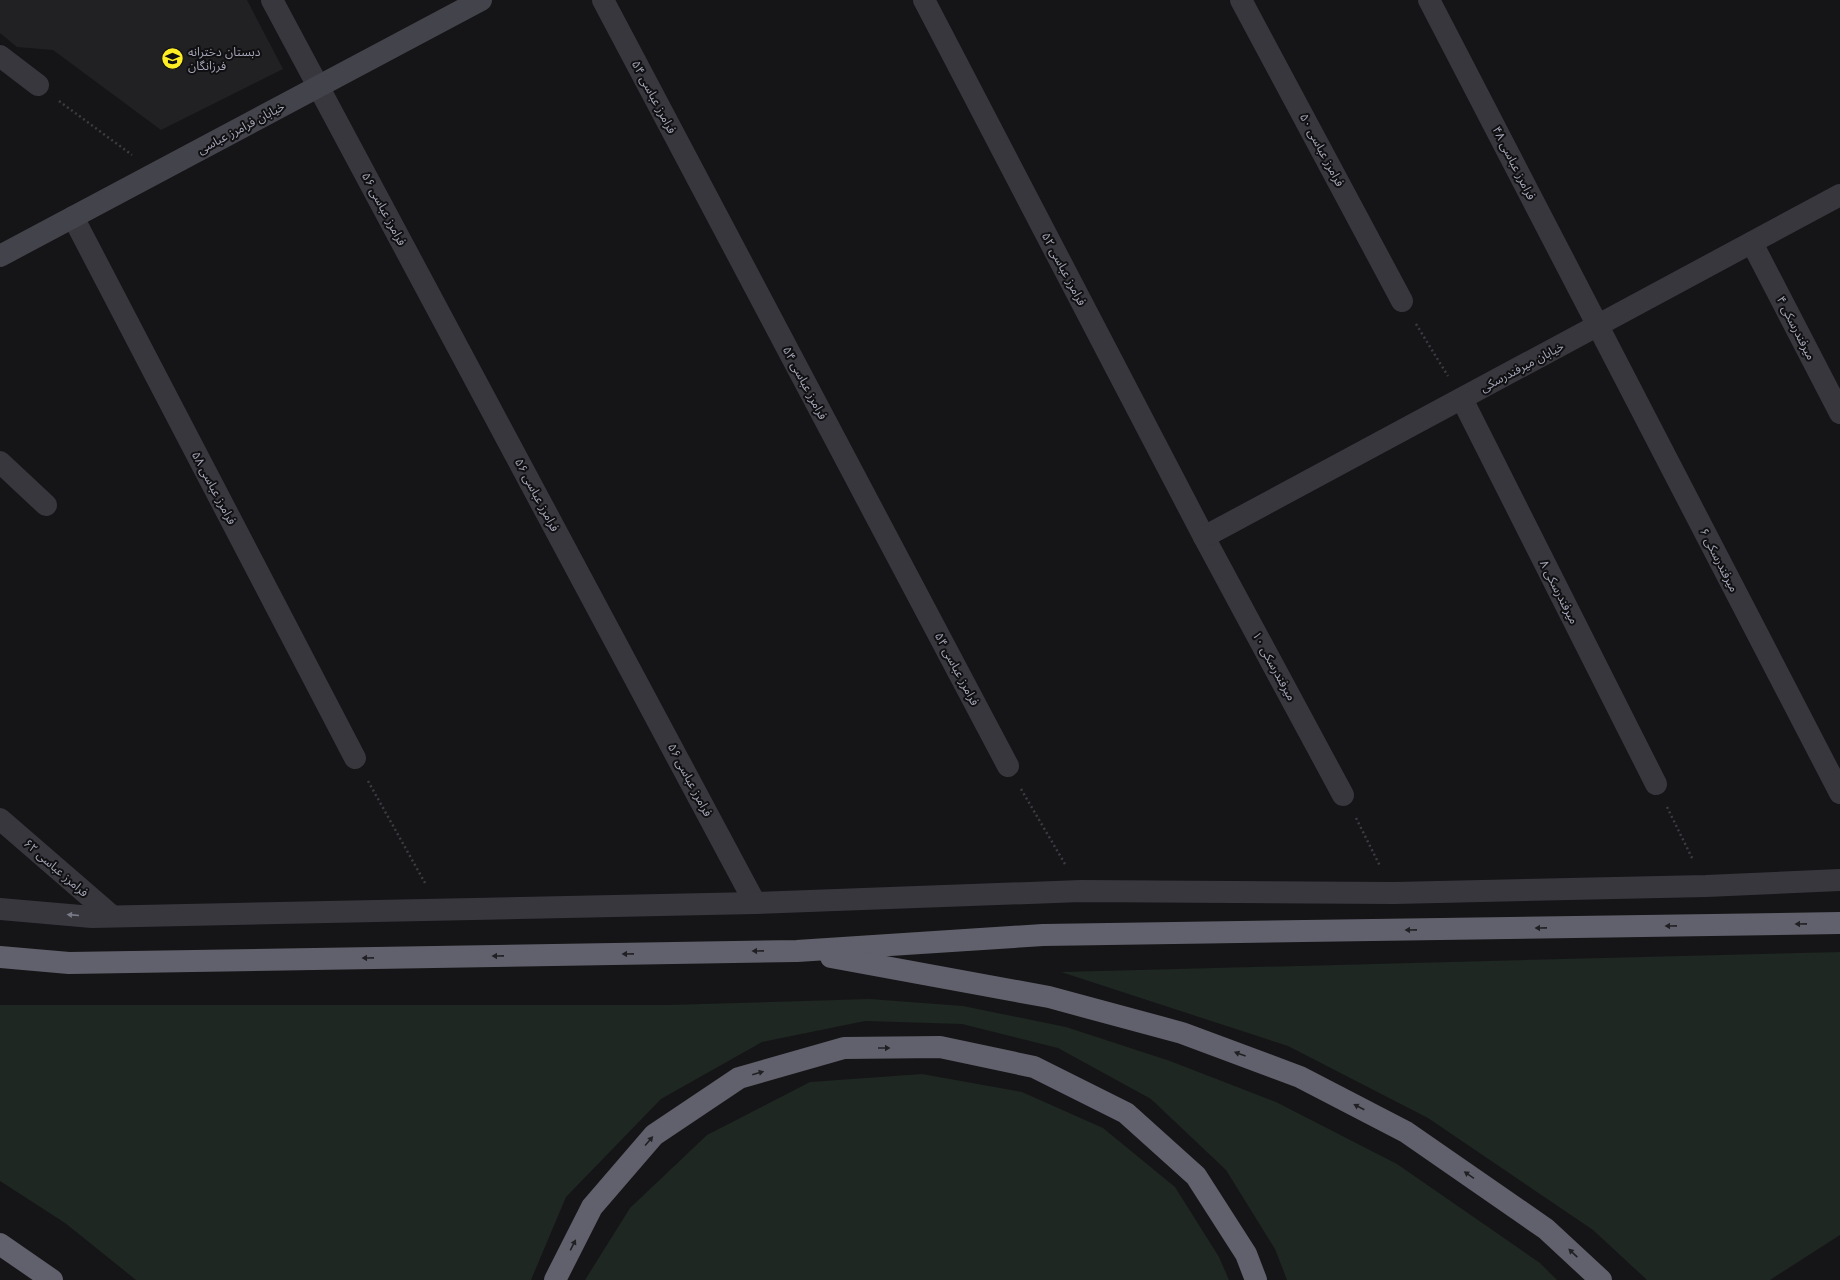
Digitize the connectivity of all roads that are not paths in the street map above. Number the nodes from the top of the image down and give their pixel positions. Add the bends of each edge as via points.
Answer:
1 (272, 0) edge
2 (482, 0) edge
3 (603, 0) edge
4 (924, 0) edge
5 (1241, 0) edge
6 (1430, 0) edge
7 (0, 56) edge
8 (38, 85) road end
9 (318, 87) junction
10 (1840, 195) edge
11 (73, 217) junction
12 (1752, 243) junction
13 (0, 256) edge
14 (1402, 301) road end
15 (1599, 326) junction
16 (1462, 399) junction
17 (1840, 413) edge
18 (0, 462) edge
19 (46, 505) dead end
20 (1204, 537) junction
21 (355, 758) road end
22 (1008, 766) road end
23 (1656, 784) road end
24 (1840, 793) edge
25 (1343, 794) road end
26 (0, 819) edge
27 (1840, 880) edge
28 (755, 903) junction
29 (0, 909) edge
30 (112, 916) junction
31 (1840, 923) edge
32 (797, 951) junction
33 (0, 957) edge
34 (0, 1244) edge
35 (0, 1259) edge
36 (26, 1280) edge
37 (52, 1280) edge
38 (555, 1280) edge
39 (1256, 1280) edge
40 (1601, 1280) edge

1 - 9 street, فرامرز عباسی ۵۶
2 - 9 street, خیابان فرامرز عباسی
3 - 22 street, فرامرز عباسی ۵۴
4 - 20 street, فرامرز عباسی ۵۲
5 - 14 street, فرامرز عباسی ۵۰
6 - 15 street, فرامرز عباسی ۴۸
7 - 8 street
9 - 11 street, خیابان فرامرز عباسی
9 - 28 street, فرامرز عباسی ۵۶
10 - 12 street, خیابان میرفندرسکی
11 - 13 street, خیابان فرامرز عباسی
11 - 21 street, فرامرز عباسی ۵۸
12 - 15 street, خیابان میرفندرسکی
12 - 17 street, میرفندرسکی ۴
15 - 16 street, خیابان میرفندرسکی
15 - 24 street, میرفندرسکی ۶
16 - 20 street, خیابان میرفندرسکی
16 - 23 street, میرفندرسکی ۸
18 - 19 street
20 - 25 street, میرفندرسکی ۱۰
26 - 30 street, فرامرز عباسی ۶۲
27 - 28 street via 1706,886 1394,893 1081,892
28 - 30 street
30 -> 29 street via 92,917
31 -> 32 highway via 1043,935
32 -> 33 highway via 69,963
40 -> 32 highway via 1546,1229 1406,1132 1300,1077 1182,1033 1048,997
34 - 37 highway
35 - 36 highway
38 -> 39 highway via 592,1207 654,1135 739,1078 844,1048 932,1047 1034,1067 1126,1113 1196,1176 1246,1254

